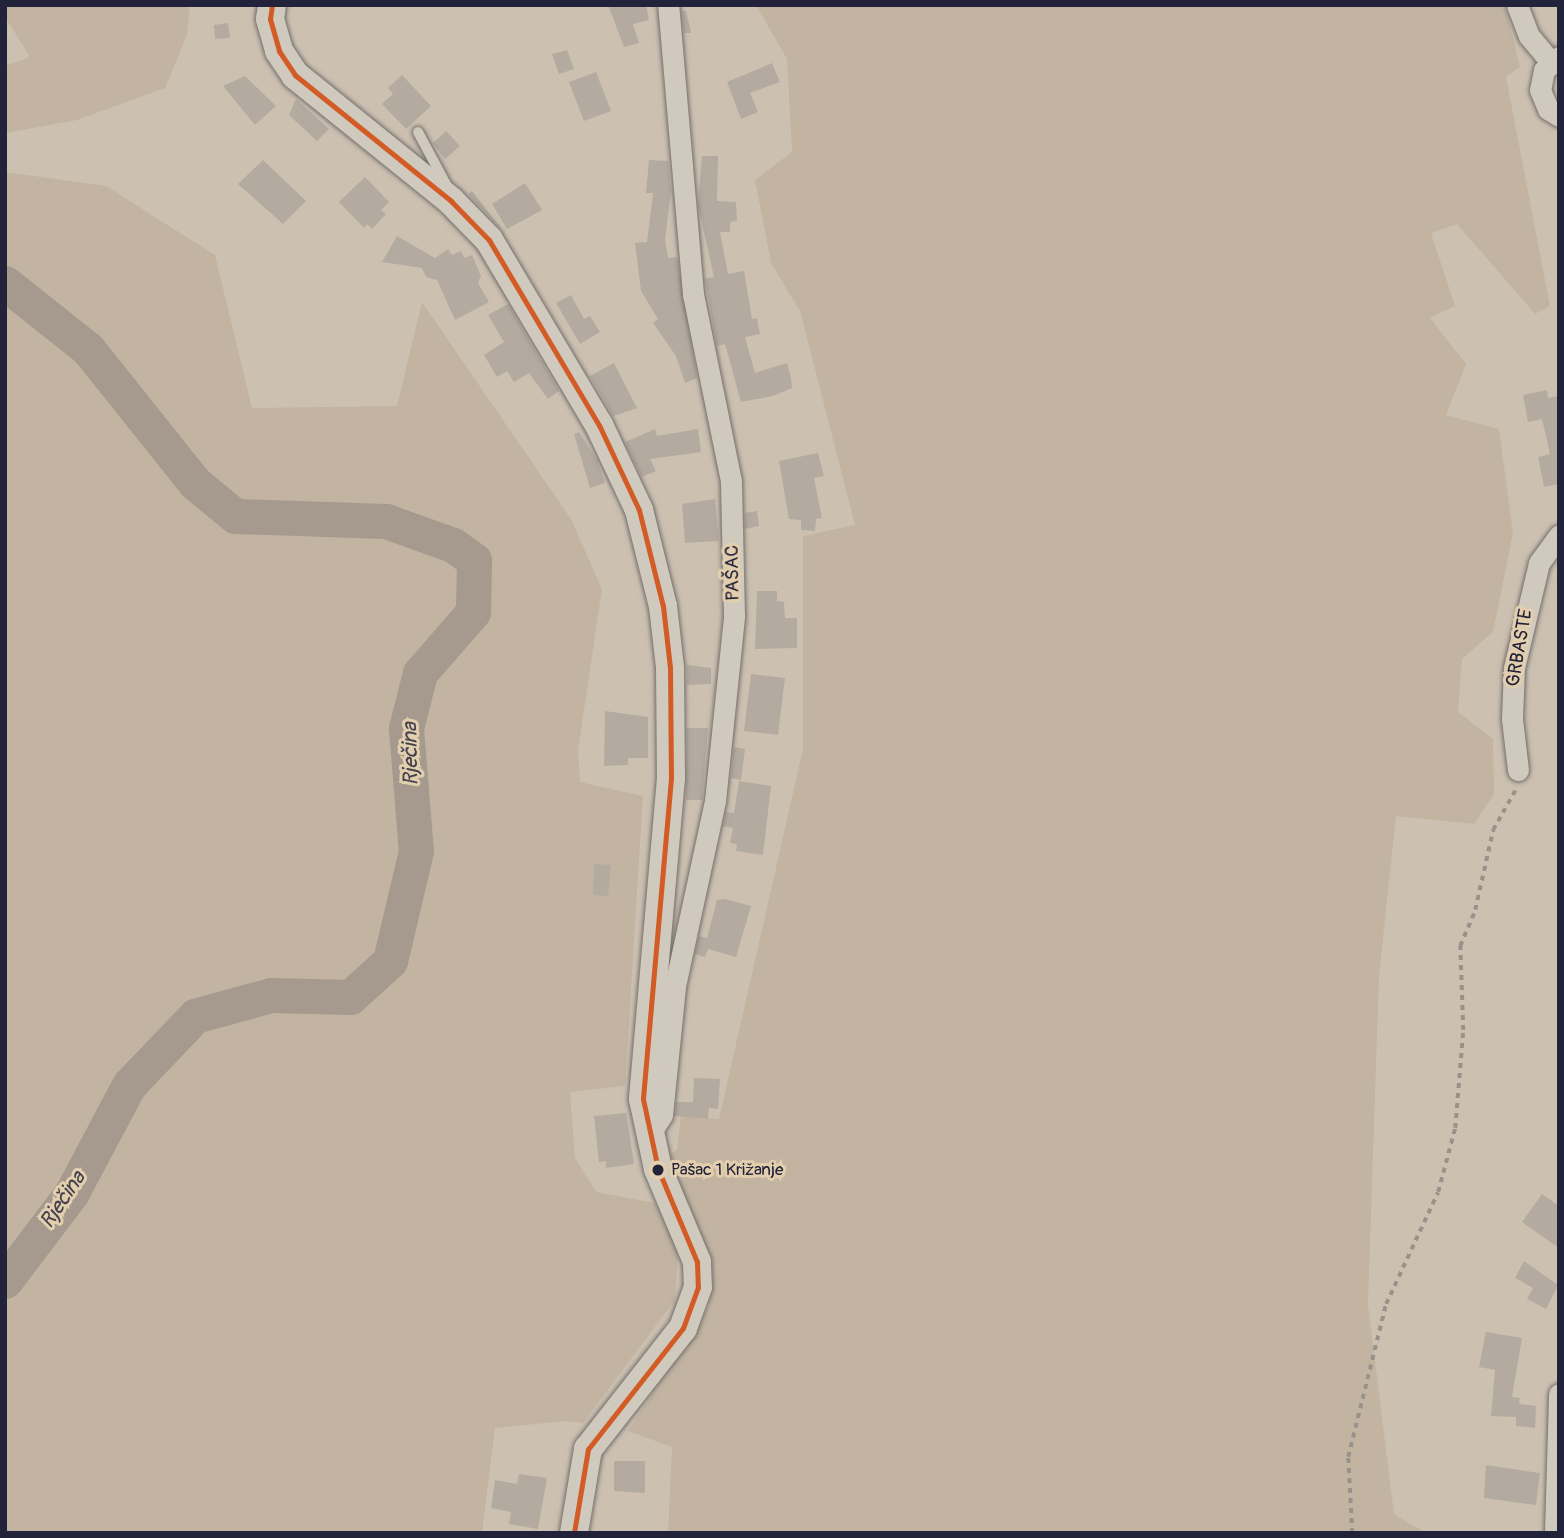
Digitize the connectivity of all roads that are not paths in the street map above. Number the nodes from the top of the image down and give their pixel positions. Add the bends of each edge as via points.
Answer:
1 (272, 5) edge
2 (668, 5) edge
3 (1517, 5) edge
4 (1555, 59) edge
5 (1559, 116) edge
6 (418, 132) dead end
7 (451, 201) junction
8 (1559, 535) edge
9 (1518, 770) road end
10 (649, 1135) junction
11 (1559, 1394) edge
12 (1555, 1532) edge
13 (574, 1533) edge

1 - 7 main road via 270,19 279,51 295,75
2 - 10 street, PAŠAC via 693,294 731,481 734,616 715,801 675,986 662,1115
3 - 4 street via 1529,36
4 - 5 street via 1540,90 1548,109
6 - 7 lane via 446,182
7 - 10 main road via 489,240 598,425 639,510 663,606 670,667 671,778 644,1059 643,1099
8 - 9 street, GRBASTE via 1539,563 1514,668 1512,719
10 - 13 main road via 658,1169 697,1262 698,1287 683,1328 588,1449 577,1492
11 - 12 street

